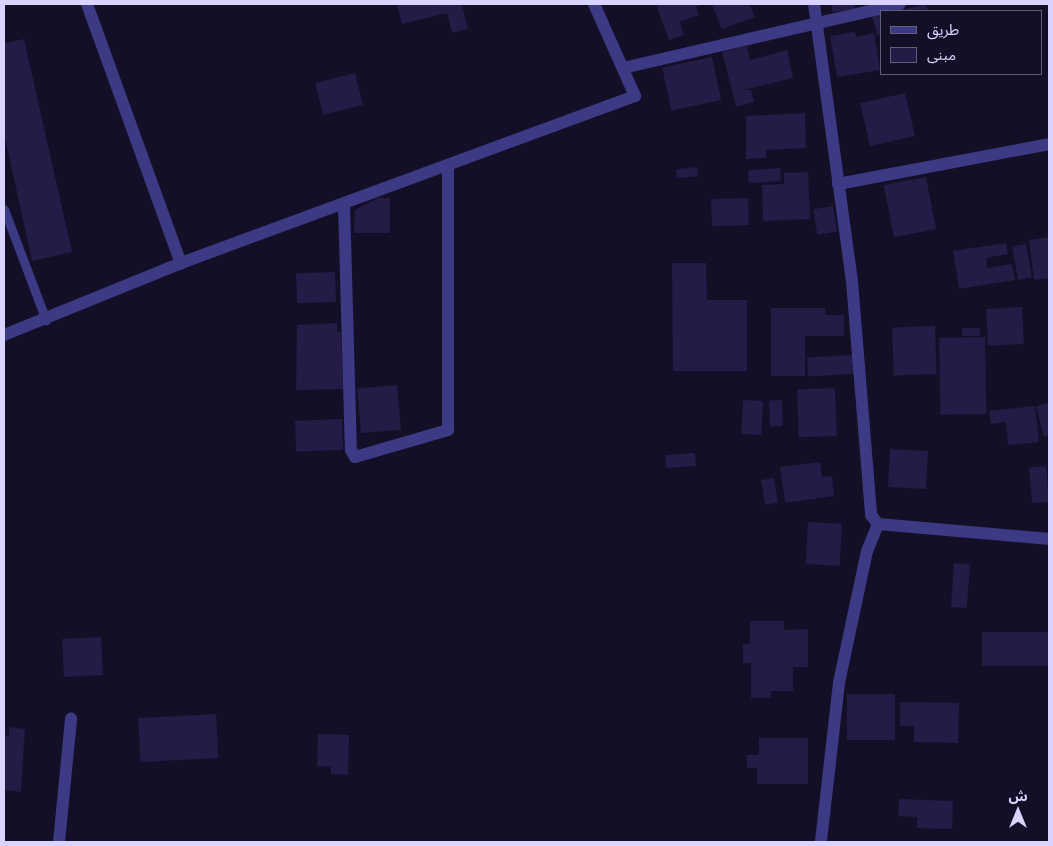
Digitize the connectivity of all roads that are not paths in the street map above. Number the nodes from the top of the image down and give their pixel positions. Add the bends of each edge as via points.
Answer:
1 (87, 4) edge
2 (594, 4) edge
3 (814, 4) edge
4 (900, 4) edge
5 (815, 25) junction
6 (623, 68) junction
7 (1049, 144) edge
8 (448, 165) junction
9 (838, 184) junction
10 (344, 203) junction
11 (4, 209) edge
12 (181, 263) junction
13 (46, 320) junction
14 (4, 335) edge
15 (878, 524) junction
16 (1049, 539) edge
17 (71, 719) dead end
18 (59, 842) edge
19 (822, 842) edge

1 - 12 street
2 - 6 street
3 - 5 street
4 - 5 street
5 - 6 street
5 - 9 street
6 - 8 street via 635,96
7 - 9 street
8 - 10 street
8 - 10 street via 448,430 355,457 351,450
9 - 15 street via 852,282 871,515
10 - 12 street
11 - 13 lane
12 - 13 street
13 - 14 street
15 - 16 street
15 - 19 street via 867,551 839,683
17 - 18 street

